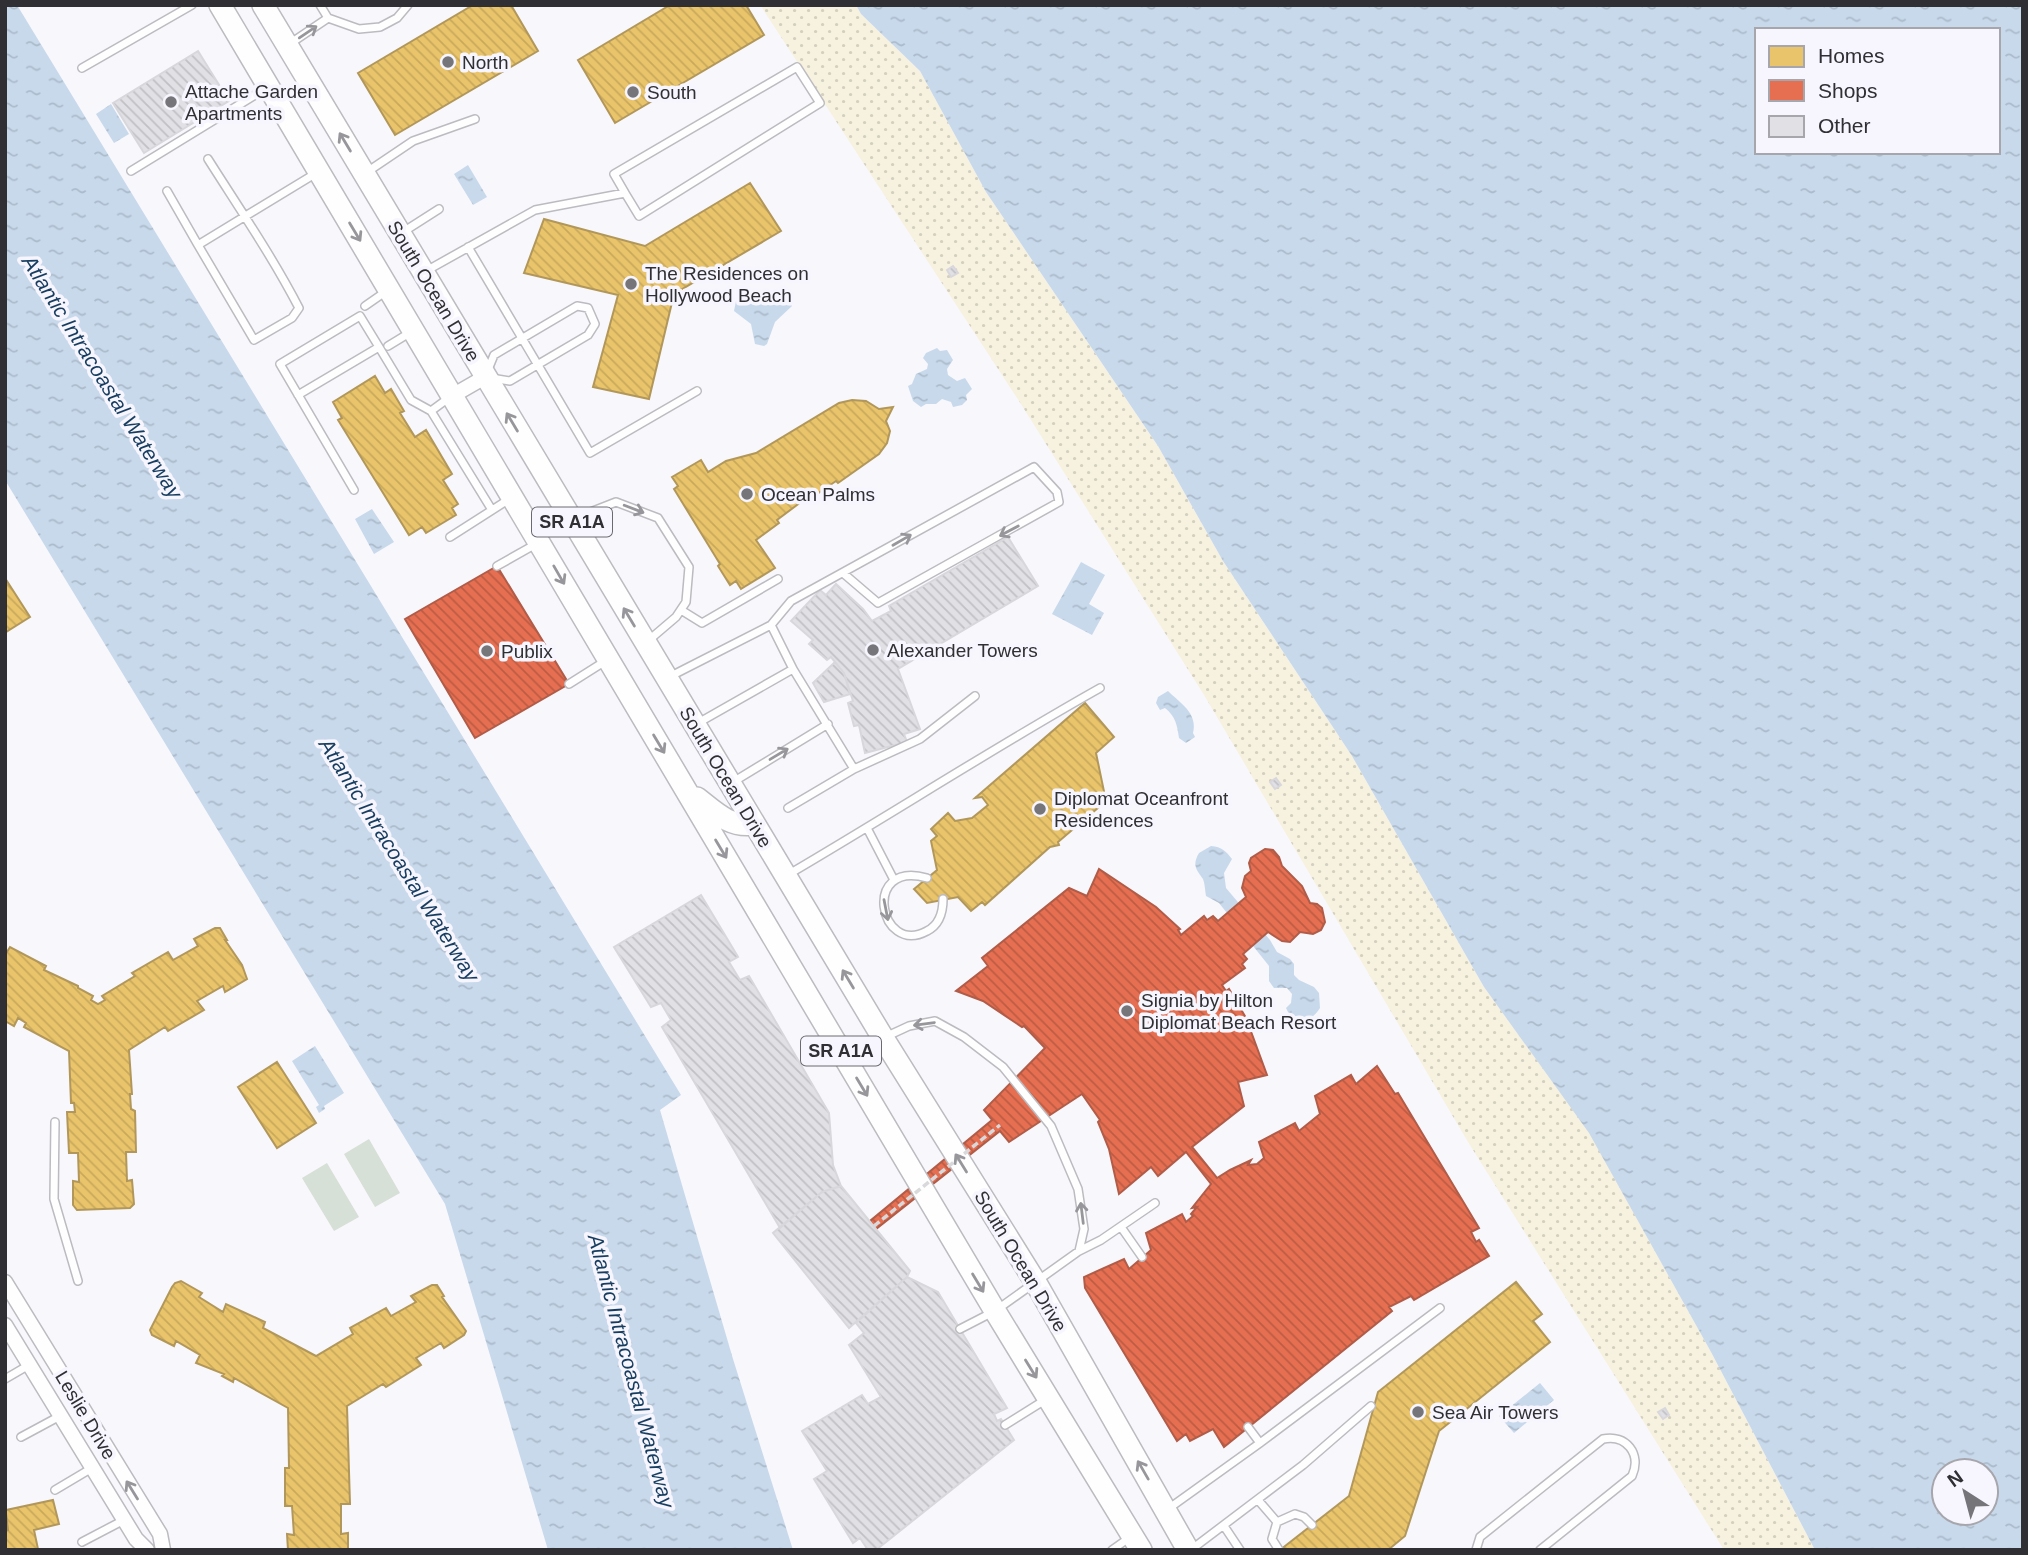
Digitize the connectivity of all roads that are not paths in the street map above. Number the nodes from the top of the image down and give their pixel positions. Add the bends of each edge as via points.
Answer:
1 (192, 5) edge
2 (219, 5) edge
3 (262, 5) edge
4 (320, 5) edge
5 (408, 5) edge
6 (328, 18) junction
7 (287, 46) junction
8 (82, 68) dead end
9 (268, 87) junction
10 (475, 119) dead end
11 (208, 159) dead end
12 (131, 171) dead end
13 (318, 171) junction
14 (364, 175) junction
15 (167, 191) dead end
16 (625, 192) junction
17 (439, 209) dead end
18 (245, 216) junction
19 (400, 234) junction
20 (198, 245) junction
21 (468, 247) junction
22 (422, 273) junction
23 (389, 290) junction
24 (365, 306) dead end
25 (414, 330) junction
26 (523, 338) junction
27 (379, 346) junction
28 (388, 346) dead end
29 (538, 364) junction
30 (485, 377) junction
31 (697, 391) dead end
32 (298, 395) junction
33 (452, 396) junction
34 (431, 411) junction
35 (355, 490) dead end
36 (513, 497) junction
37 (492, 510) junction
38 (571, 520) junction
39 (450, 537) dead end
40 (540, 542) junction
41 (498, 566) dead end
42 (843, 573) junction
43 (778, 579) dead end
44 (681, 610) junction
45 (771, 625) junction
46 (645, 643) junction
47 (609, 659) junction
48 (793, 669) junction
49 (667, 679) junction
50 (569, 684) dead end
51 (1100, 688) dead end
52 (975, 696) dead end
53 (828, 724) junction
54 (694, 725) junction
55 (853, 769) junction
56 (730, 784) junction
57 (687, 790) junction
58 (788, 808) dead end
59 (754, 824) junction
60 (867, 828) junction
61 (785, 876) junction
62 (927, 877) dead end
63 (894, 880) junction
64 (943, 900) dead end
65 (883, 1038) junction
66 (847, 1060) junction
67 (55, 1122) dead end
68 (1155, 1203) dead end
69 (1121, 1227) junction
70 (1079, 1251) junction
71 (1142, 1257) dead end
72 (78, 1281) dead end
73 (5, 1282) edge
74 (1036, 1283) junction
75 (1440, 1308) dead end
76 (995, 1311) junction
77 (5, 1325) edge
78 (960, 1329) dead end
79 (29, 1365) junction
80 (5, 1379) edge
81 (1048, 1397) junction
82 (1371, 1406) dead end
83 (61, 1416) junction
84 (1005, 1425) dead end
85 (1248, 1427) dead end
86 (21, 1437) dead end
87 (1260, 1443) junction
88 (92, 1468) junction
89 (55, 1490) dead end
90 (1258, 1500) junction
91 (1166, 1511) junction
92 (124, 1520) junction
93 (1277, 1522) junction
94 (1312, 1525) dead end
95 (1224, 1526) junction
96 (82, 1542) dead end
97 (1137, 1542) edge
98 (147, 1550) edge
99 (163, 1550) edge
100 (1112, 1550) edge
101 (1189, 1550) edge
102 (1240, 1550) edge
103 (1279, 1550) edge
104 (1476, 1550) edge
105 (1540, 1550) edge

1 - 8 lane
2 - 9 main road, South Ocean Drive / SR A1A
3 - 7 main road, South Ocean Drive / SR A1A
4 - 6 lane
5 - 6 lane via 380,27 359,29
7 -> 6 lane
14 -> 7 main road, South Ocean Drive / SR A1A
9 - 12 lane
9 - 13 main road, South Ocean Drive / SR A1A
10 - 14 lane via 413,141
11 - 18 lane
13 - 18 lane
13 -> 23 main road, South Ocean Drive / SR A1A
14 - 19 main road, South Ocean Drive / SR A1A
15 - 20 lane
16 - 16 lane via 639,216 820,103 797,67 614,174
16 - 21 lane via 535,210
17 - 19 lane
18 - 20 lane
18 - 20 lane via 299,308 292,318 254,340
19 - 22 main road, South Ocean Drive / SR A1A
21 - 22 lane
21 - 26 lane
22 - 30 main road, South Ocean Drive / SR A1A
23 - 24 lane
23 - 25 main road, South Ocean Drive / SR A1A
25 - 28 lane
25 - 33 main road, South Ocean Drive / SR A1A
26 - 29 lane
26 - 29 lane via 577,306 588,308 595,324 588,335
26 - 30 lane via 494,355
27 - 32 lane
27 - 32 lane via 360,316 348,322 280,364
27 - 34 lane via 411,400
29 - 30 lane via 510,382
29 - 31 lane via 590,453
30 - 33 street
38 -> 30 main road, South Ocean Drive / SR A1A
32 - 35 lane
33 - 34 lane
33 - 36 main road, South Ocean Drive / SR A1A
34 - 37 lane
36 - 37 lane
36 - 40 main road, South Ocean Drive / SR A1A
37 - 39 lane
38 -> 44 lane via 616,502 658,518 689,567 687,602
46 -> 38 main road, South Ocean Drive / SR A1A
40 - 41 lane
40 -> 47 main road, South Ocean Drive / SR A1A
42 -> 42 lane via 1034,467 1057,492 1059,502 878,603
42 - 45 lane via 791,601
43 - 44 lane via 702,623
44 - 46 lane
45 - 48 lane
45 - 49 lane
46 - 49 main road, South Ocean Drive / SR A1A
47 - 50 lane
47 -> 57 main road, South Ocean Drive / SR A1A
48 - 53 lane
48 - 54 lane
49 - 54 main road, South Ocean Drive / SR A1A
51 - 60 lane
52 - 55 lane via 920,738
53 - 55 lane
56 -> 53 lane
54 - 56 main road, South Ocean Drive / SR A1A
55 - 58 lane
56 - 59 main road, South Ocean Drive / SR A1A
57 - 59 main road via 727,821
57 -> 66 main road, South Ocean Drive / SR A1A
59 - 61 main road, South Ocean Drive / SR A1A
60 - 61 lane
60 - 63 lane
65 -> 61 main road, South Ocean Drive / SR A1A
62 - 63 lane via 914,874
63 -> 64 lane via 883,906 897,931 926,932 940,919
65 - 66 lane
70 -> 65 lane via 1084,1229 1079,1189 1051,1126 1003,1067 935,1021
74 -> 65 main road, South Ocean Drive / SR A1A
66 -> 76 main road, South Ocean Drive / SR A1A
67 - 72 lane via 54,1199
68 - 69 lane
69 - 70 lane
69 - 71 lane
70 - 74 lane
99 -> 73 street, Leslie Drive via 160,1534
74 - 76 lane
91 -> 74 main road, South Ocean Drive / SR A1A
75 - 87 lane
76 - 78 lane
76 -> 81 main road, South Ocean Drive / SR A1A
77 - 79 street, Leslie Drive
79 - 80 lane
79 - 83 street, Leslie Drive
81 - 84 lane
81 - 97 main road, South Ocean Drive / SR A1A
82 - 90 lane
83 - 86 lane
83 - 88 street, Leslie Drive
85 - 87 lane
87 - 91 lane
88 - 89 lane
88 - 92 street, Leslie Drive
90 - 93 lane
90 - 95 lane
91 - 101 main road, South Ocean Drive / SR A1A
92 - 96 lane
92 - 98 street, Leslie Drive
93 - 94 lane via 1296,1514
93 - 103 lane via 1272,1539
95 - 101 lane
95 - 102 lane
97 - 100 lane
104 - 105 lane via 1480,1537 1602,1439 1625,1442 1635,1454 1632,1476

